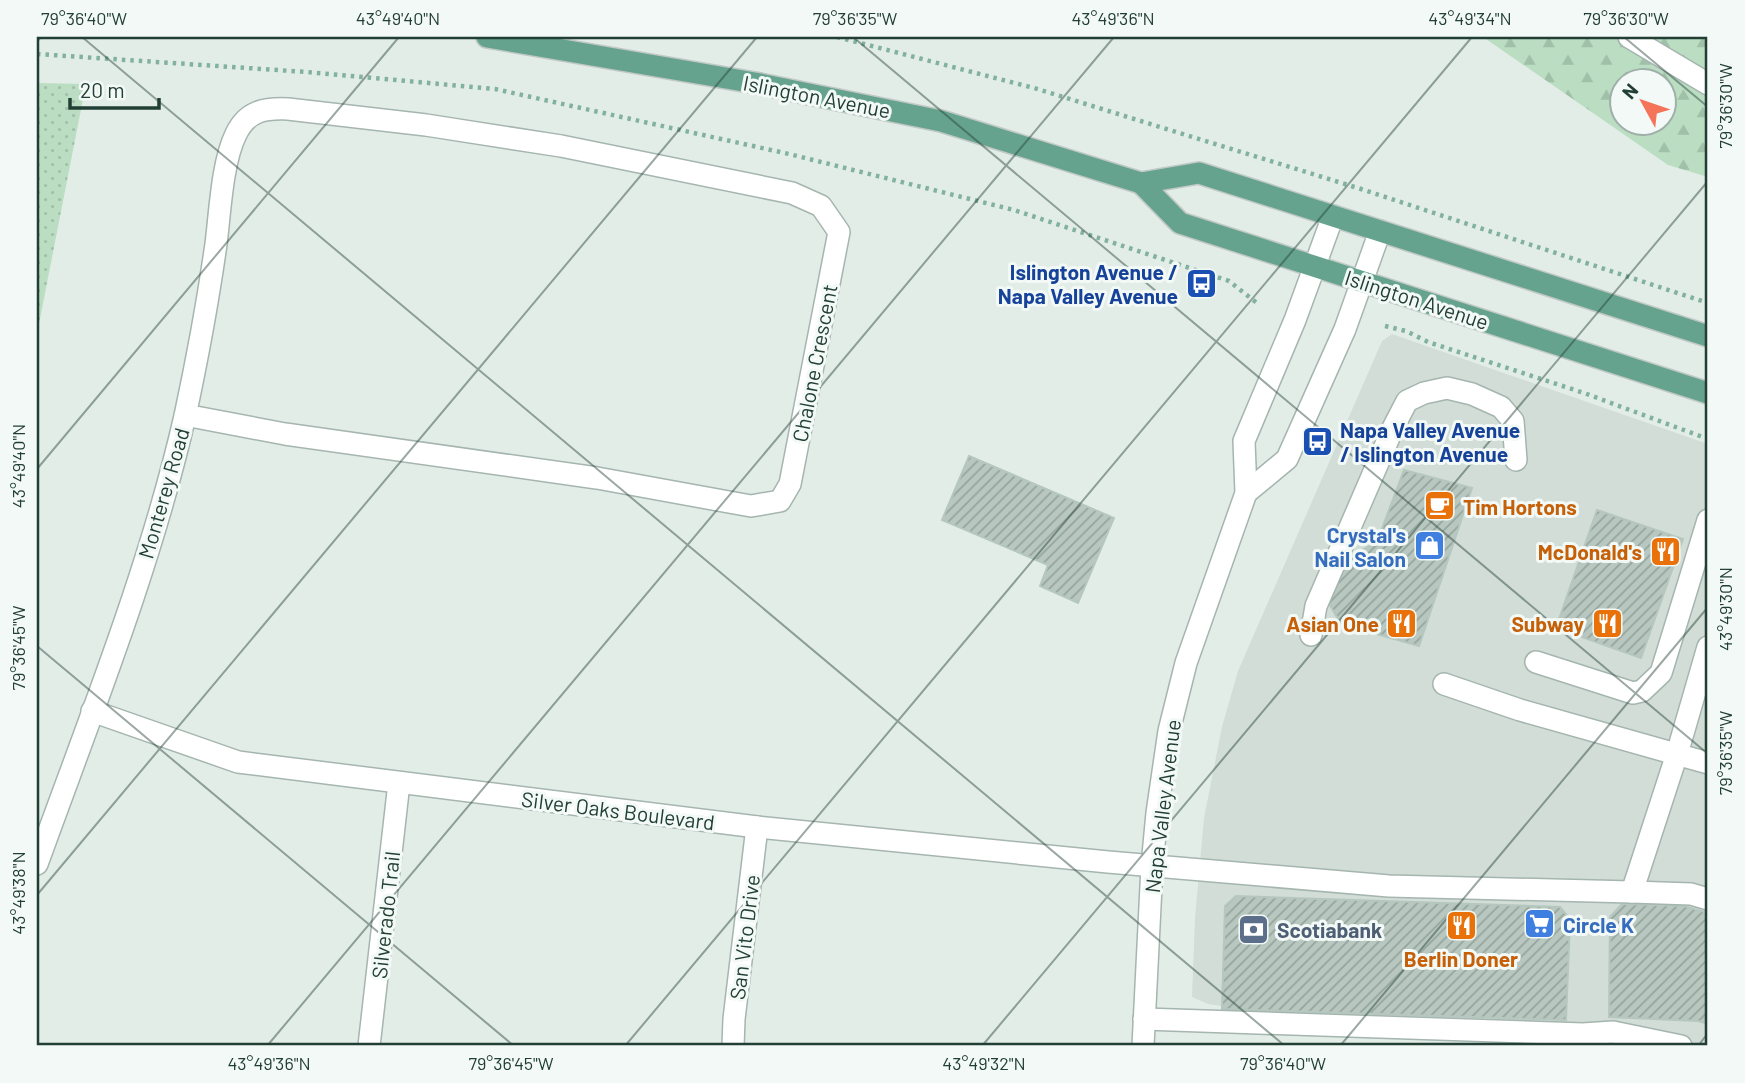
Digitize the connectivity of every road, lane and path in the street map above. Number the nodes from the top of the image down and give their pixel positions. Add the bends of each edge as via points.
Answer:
1 (487, 37) edge
2 (837, 37) edge
3 (1629, 37) edge
4 (1708, 84) edge
5 (251, 113) joint
6 (1141, 183) junction
7 (1333, 216) junction
8 (1380, 231) junction
9 (1120, 245) dead end
10 (1314, 266) junction
11 (1362, 282) junction
12 (1260, 302) dead end
13 (1708, 303) edge
14 (1385, 326) dead end
15 (1708, 336) edge
16 (1708, 393) edge
17 (185, 415) junction
18 (1708, 439) edge
19 (1516, 460) dead end
20 (1246, 493) junction
21 (1708, 520) edge
22 (1311, 635) dead end
23 (1708, 647) edge
24 (1536, 662) dead end
25 (1444, 684) dead end
26 (92, 711) junction
27 (1677, 754) junction
28 (1708, 763) edge
29 (400, 783) junction
30 (757, 827) junction
31 (37, 864) edge
32 (1152, 866) junction
33 (1632, 891) junction
34 (1708, 899) edge
35 (1144, 1019) junction
36 (369, 1046) edge
37 (733, 1046) edge
38 (1143, 1046) edge
39 (1681, 1046) edge

1 - 6 main road, Islington Avenue via 755,83 941,121
2 - 13 path via 1034,88 1361,188
3 - 4 street
5 - 17 street, Monterey Road via 228,156
5 - 17 street, Chalone Crescent via 288,109 561,146 792,193 821,206 839,232 790,484 779,500 751,506
6 - 7 main road, Islington Avenue via 1199,173
6 - 10 main road, Islington Avenue via 1180,223
7 - 8 main road, Islington Avenue
7 - 10 street, Napa Valley Avenue
8 - 11 street
8 - 15 main road, Islington Avenue
9 - 12 path via 1229,281
10 - 11 main road, Islington Avenue
10 - 20 street, Napa Valley Avenue via 1244,441
11 - 16 main road, Islington Avenue
11 - 20 street via 1287,459
14 - 18 path
17 - 26 street, Monterey Road via 158,522
19 - 22 street via 1513,421 1501,407 1447,388 1407,401 1316,606
20 - 32 street, Napa Valley Avenue via 1186,663 1169,731
21 - 24 street via 1661,673 1642,691 1633,693
23 - 27 street
25 - 27 street
26 - 29 street, Silver Oaks Boulevard via 238,762
26 - 31 street, Monterey Road
27 - 28 street
27 - 33 street
29 - 30 street, Silver Oaks Boulevard
29 - 36 street, Silverado Trail
30 - 32 street, Silver Oaks Boulevard
30 - 37 street, San Vito Drive
32 - 33 street, Silver Oaks Boulevard via 1389,886
32 - 35 street, Napa Valley Avenue
33 - 34 street, Silver Oaks Boulevard
35 - 38 street, Napa Valley Avenue
35 - 39 street via 1613,1032

